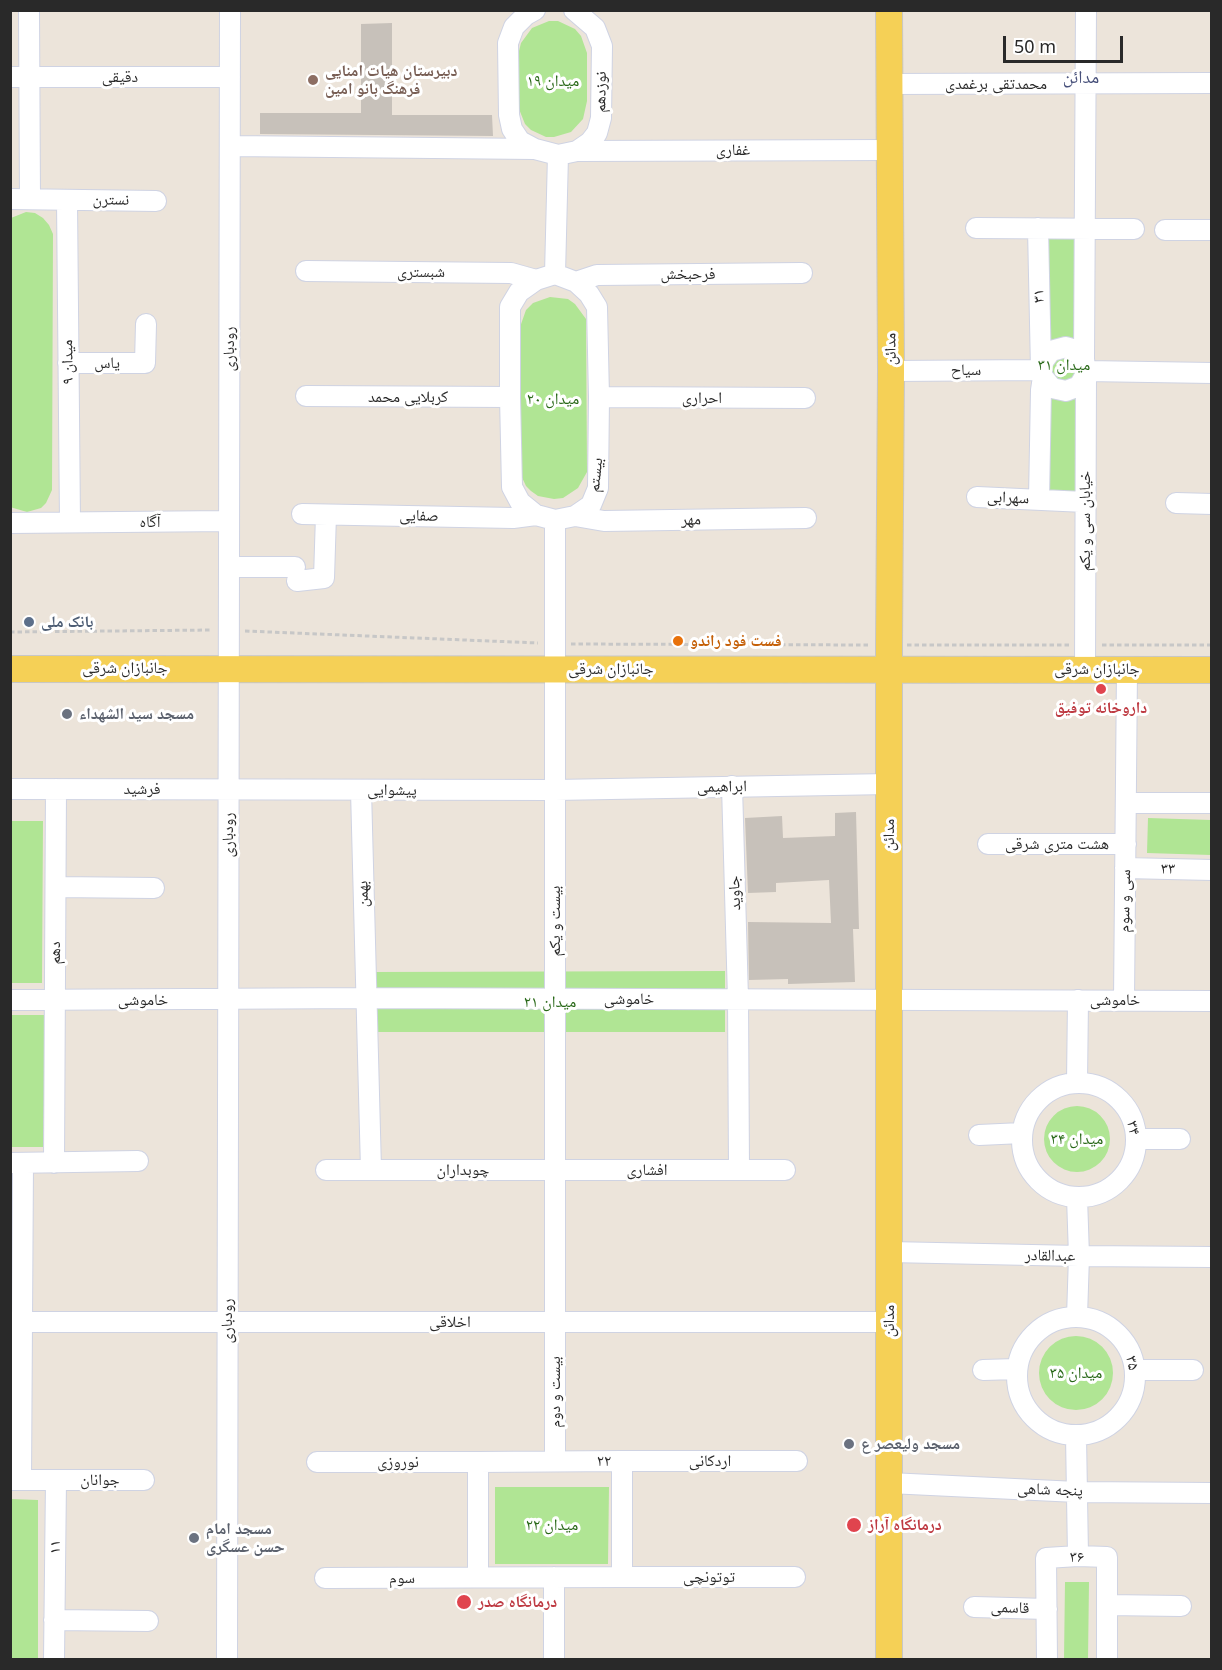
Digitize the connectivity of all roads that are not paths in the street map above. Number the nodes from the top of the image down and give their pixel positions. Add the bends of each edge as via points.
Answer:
1 (28, 10) edge
2 (230, 10) edge
3 (535, 10) edge
4 (574, 10) edge
5 (888, 10) edge
6 (1086, 10) edge
7 (20, 77) edge
8 (230, 77) junction
9 (1212, 83) edge
10 (888, 84) junction
11 (1085, 84) junction
12 (230, 146) junction
13 (535, 149) junction
14 (888, 150) junction
15 (568, 153) junction
16 (10, 199) edge
17 (30, 199) junction
18 (67, 200) junction
19 (156, 201) dead end
20 (976, 228) dead end
21 (1038, 228) junction
22 (1085, 229) junction
23 (1134, 229) dead end
24 (1165, 230) dead end
25 (1212, 230) edge
26 (306, 272) dead end
27 (802, 273) dead end
28 (555, 274) junction
29 (536, 280) junction
30 (576, 282) junction
31 (146, 324) dead end
32 (68, 363) junction
33 (1085, 368) junction
34 (891, 370) junction
35 (1042, 370) junction
36 (1212, 373) edge
37 (306, 396) dead end
38 (510, 397) junction
39 (599, 397) junction
40 (805, 398) dead end
41 (977, 497) dead end
42 (1039, 499) junction
43 (1085, 502) junction
44 (1176, 503) dead end
45 (1212, 504) edge
46 (302, 514) dead end
47 (326, 515) junction
48 (536, 515) junction
49 (575, 516) junction
50 (806, 518) dead end
51 (555, 520) junction
52 (229, 521) junction
53 (10, 522) edge
54 (70, 522) junction
55 (229, 567) junction
56 (555, 656) junction
57 (889, 657) junction
58 (1085, 657) junction
59 (229, 668) junction
60 (10, 669) edge
61 (1127, 669) junction
62 (1212, 669) edge
63 (889, 784) junction
64 (732, 786) junction
65 (10, 789) edge
66 (56, 789) junction
67 (229, 790) junction
68 (361, 790) junction
69 (555, 790) junction
70 (1126, 802) junction
71 (1212, 804) edge
72 (988, 844) dead end
73 (1126, 844) junction
74 (1125, 868) junction
75 (1212, 870) edge
76 (56, 887) junction
77 (154, 888) dead end
78 (365, 998) junction
79 (228, 999) junction
80 (555, 999) junction
81 (738, 999) junction
82 (889, 999) junction
83 (10, 1000) edge
84 (55, 1000) junction
85 (1078, 1000) junction
86 (1124, 1000) junction
87 (1212, 1001) edge
88 (1077, 1083) junction
89 (1022, 1134) junction
90 (979, 1135) dead end
91 (1137, 1139) junction
92 (1180, 1139) dead end
93 (138, 1161) dead end
94 (17, 1163) edge
95 (54, 1163) junction
96 (326, 1170) dead end
97 (371, 1170) junction
98 (555, 1170) junction
99 (739, 1170) junction
100 (785, 1170) dead end
101 (1077, 1197) junction
102 (889, 1252) junction
103 (1079, 1256) junction
104 (1212, 1257) edge
105 (1077, 1317) junction
106 (16, 1322) edge
107 (227, 1322) junction
108 (555, 1322) junction
109 (889, 1322) junction
110 (1017, 1369) junction
111 (983, 1370) dead end
112 (1135, 1370) junction
113 (1193, 1370) dead end
114 (1076, 1435) junction
115 (478, 1461) junction
116 (555, 1461) junction
117 (622, 1461) junction
118 (797, 1461) dead end
119 (317, 1462) dead end
120 (16, 1480) edge
121 (56, 1480) junction
122 (144, 1480) dead end
123 (889, 1483) junction
124 (1077, 1492) junction
125 (1212, 1493) edge
126 (1078, 1556) junction
127 (478, 1577) junction
128 (554, 1577) junction
129 (622, 1577) junction
130 (795, 1577) dead end
131 (325, 1578) dead end
132 (1107, 1605) junction
133 (974, 1606) dead end
134 (1181, 1606) dead end
135 (1047, 1609) junction
136 (54, 1620) junction
137 (147, 1621) dead end
138 (54, 1659) edge
139 (227, 1659) edge
140 (554, 1659) edge
141 (889, 1659) edge
142 (1047, 1659) edge
143 (1107, 1659) edge

1 - 7 street
2 - 8 street, رودباری
3 - 13 street via 514,27 508,43 512,129 520,141
4 - 15 street, نوزدهم via 595,28 602,46 601,118 590,142
5 - 10 main road, مدائن
6 - 11 street, خیابان سی و یکم
7 - 8 street, دقیقی
7 - 17 street
8 - 12 street, رودباری
9 - 11 street, محمدتقی برغمدی
10 - 11 street, محمدتقی برغمدی
10 - 14 main road, مدائن
11 - 22 street, خیابان سی و یکم
12 - 13 street
12 - 52 street, رودباری
13 - 15 street
14 - 15 street, غفاری
14 - 34 main road, مدائن
15 - 28 street
16 - 17 street
17 - 18 street
18 - 19 street, نسترن
18 - 32 street, میدان ۹
20 - 21 street
21 - 22 street
21 - 35 street, ۳۱
22 - 23 street
22 - 33 street, خیابان سی و یکم
24 - 25 street
26 - 29 street, شبستری via 511,273
27 - 30 street, فرحبخش via 597,275
28 - 29 street
28 - 30 street, بیستم
29 - 38 street via 519,292 510,306
30 - 39 street, بیستم via 597,307
31 - 32 street, یاس via 145,363
32 - 54 street, میدان ۹
33 - 35 street via 1079,353 1066,347 1051,351
33 - 35 street via 1079,386 1066,391 1052,388
33 - 36 street
33 - 43 street, خیابان سی و یکم
34 - 35 street, سیاح
34 - 57 main road, مدائن
35 - 42 street, ۳۱
37 - 38 street, کربلایی محمد
38 - 48 street via 512,487 520,502
39 - 40 street, احراری
39 - 49 street, بیستم via 598,488 591,505
41 - 42 street, سهرابی
42 - 43 street
43 - 58 street, خیابان سی و یکم
44 - 45 street
46 - 47 street, صفایی
47 - 48 street, صفایی
47 - 55 street via 324,578
48 - 51 street
49 - 50 street, مهر via 604,521
49 - 51 street
51 - 56 street, بیست و یکم
52 - 54 street, آگاه
52 - 55 street, رودباری
53 - 54 street
55 - 59 street, رودباری
56 - 57 main road, جانبازان شرقی
56 - 59 main road, جانبازان شرقی
56 - 69 street, بیست و یکم
57 - 58 main road, جانبازان شرقی
57 - 63 main road, مدائن
58 - 61 main road, جانبازان شرقی
59 - 60 main road, جانبازان شرقی
59 - 67 street, رودباری
61 - 62 main road, جانبازان شرقی
61 - 70 street, سی و سوم
63 - 64 street, ابراهیمی
63 - 82 main road, مدائن
64 - 69 street, ابراهیمی
64 - 81 street, جاوید
65 - 66 street
66 - 67 street, فرشید
66 - 76 street, دهم
67 - 68 street, پیشوایی
67 - 79 street, رودباری
68 - 69 street, پیشوایی
68 - 78 street, بهمن
69 - 80 street, بیست و یکم
70 - 71 street
70 - 73 street, سی و سوم
72 - 73 street, هشت متری شرقی
73 - 74 street, سی و سوم
74 - 75 street, ۳۳
74 - 86 street, سی و سوم
76 - 77 street
76 - 84 street, دهم
78 - 79 street, خاموشی
78 - 80 street, خاموشی
78 - 97 street
79 - 84 street, خاموشی
79 - 107 street, رودباری
80 - 81 street, خاموشی
80 - 98 street, بیست و یکم
81 - 82 street, خاموشی
81 - 99 street
82 - 85 street, خاموشی
82 - 102 main road, مدائن
83 - 84 street, خاموشی
84 - 95 street, دهم
85 - 86 street, خاموشی
85 - 88 street
86 - 87 street, خاموشی
88 - 89 street via 1061,1085 1034,1104
88 - 91 street, ۳۴ via 1095,1085 1125,1105
89 - 90 street
89 - 101 street via 1030,1170 1042,1184
91 - 92 street
91 - 101 street, ۳۴ via 1134,1157 1112,1187 1095,1195
93 - 95 street
94 - 95 street
94 - 106 street
96 - 97 street, چوبداران
97 - 98 street, چوبداران
98 - 99 street, افشاری
98 - 108 street, بیست و یکم
99 - 100 street, افشاری
101 - 103 street
102 - 103 street, عبدالقادر
102 - 109 main road, مدائن
103 - 104 street, عبدالقادر
103 - 105 street
105 - 110 street, ۳۵ via 1044,1326 1031,1338
105 - 112 street, ۳۵ via 1094,1319 1110,1327 1131,1353
106 - 107 street, اخلاقی
106 - 120 street
107 - 108 street, اخلاقی
107 - 139 street, رودباری
108 - 109 street, اخلاقی
108 - 116 street, بیست و دوم
109 - 123 main road, مدائن
110 - 111 street
110 - 114 street via 1018,1389 1039,1422 1057,1432
112 - 113 street
112 - 114 street, ۳۵ via 1134,1390 1126,1408 1096,1432
114 - 124 street
115 - 116 street, ۲۲
115 - 119 street, نوروزی
115 - 127 street
116 - 117 street, ۲۲
117 - 118 street, اردکانی
117 - 129 street, ۲۲
120 - 121 street
121 - 122 street, جوانان
121 - 136 street, ۱۱
123 - 124 street, پنجه شاهی
123 - 141 main road, مدائن
124 - 125 street, پنجه شاهی
124 - 126 street
126 - 132 street, ۳۶ via 1107,1557
126 - 135 street, ۳۶ via 1046,1558
127 - 128 street
127 - 131 street, سوم
128 - 129 street
128 - 140 street
129 - 130 street, توتونچی
132 - 134 street
132 - 143 street, ۳۶
133 - 135 street, قاسمی
135 - 142 street, ۳۶
136 - 137 street
136 - 138 street, ۱۱

